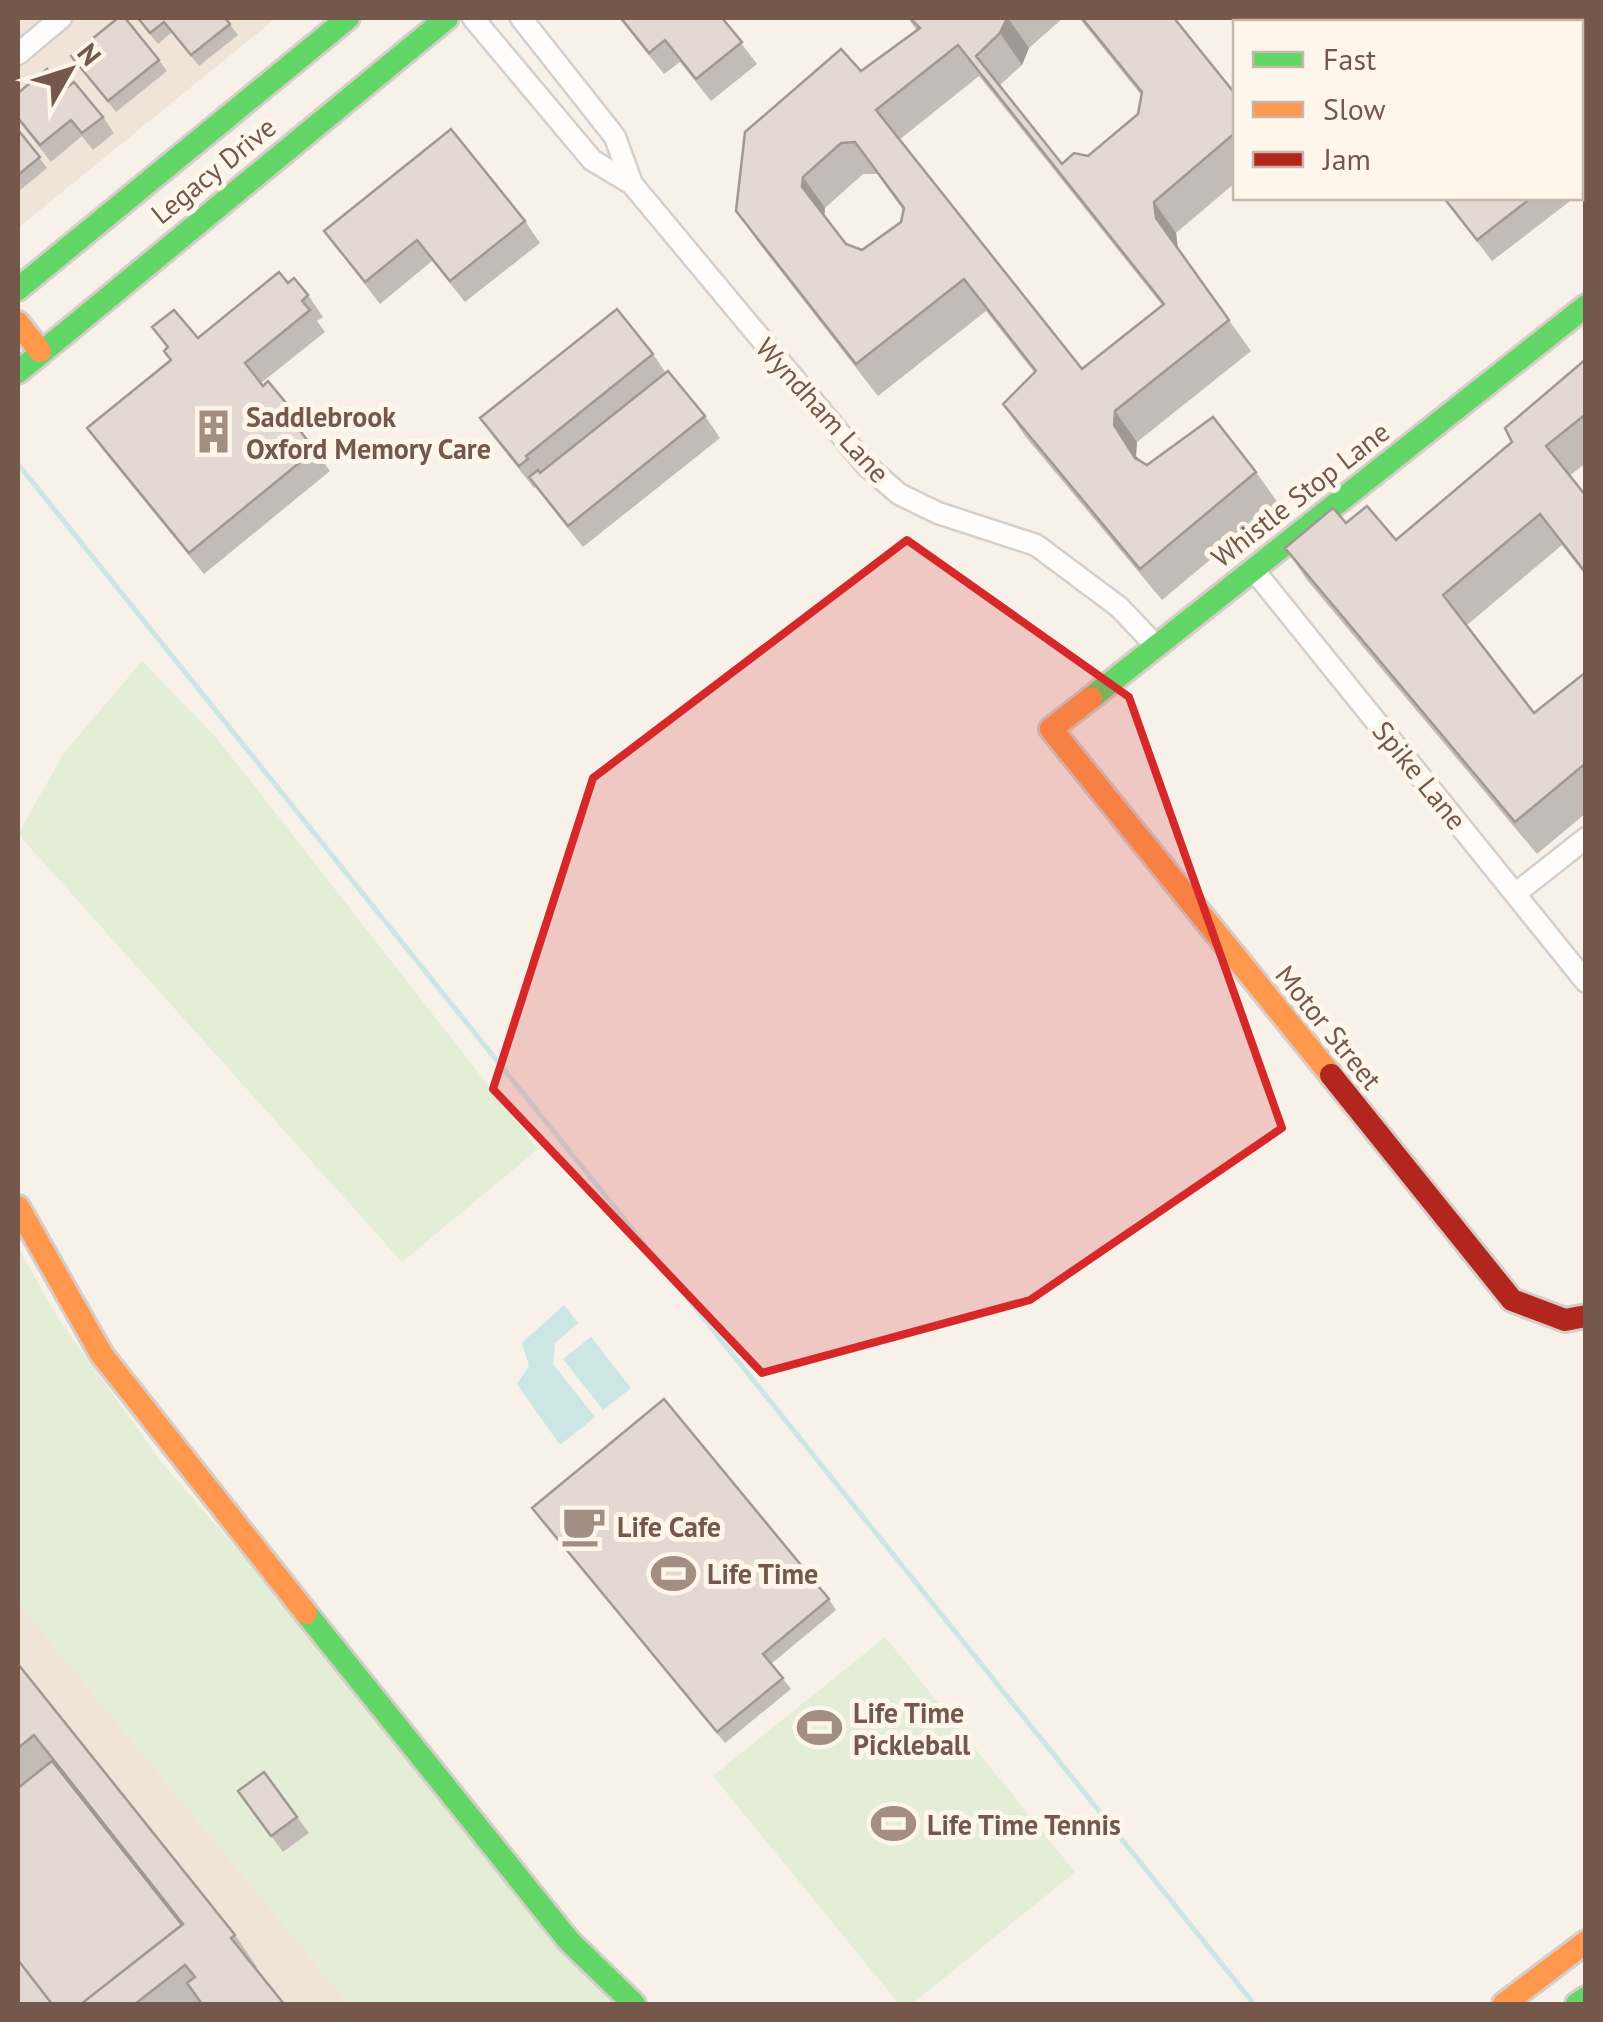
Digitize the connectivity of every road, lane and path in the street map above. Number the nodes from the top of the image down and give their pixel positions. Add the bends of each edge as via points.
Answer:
1 (62, 18) edge
2 (348, 18) edge
3 (448, 18) edge
4 (473, 18) edge
5 (521, 18) edge
6 (18, 54) edge
7 (632, 184) junction
8 (18, 289) edge
9 (1586, 306) edge
10 (18, 323) edge
11 (40, 351) junction
12 (18, 372) edge
13 (1253, 569) junction
14 (1156, 646) junction
15 (1051, 729) joint
16 (1586, 838) edge
17 (1515, 894) junction
18 (1586, 982) edge
19 (18, 1207) edge
20 (1586, 1316) edge
21 (1586, 1942) edge
22 (1586, 1998) edge
23 (634, 2004) edge
24 (1504, 2004) edge
25 (1576, 2004) edge

1 - 6 street
2 - 8 main road, Legacy Drive
3 - 11 main road, Legacy Drive
4 - 7 street, Wyndham Lane via 592,160
5 - 7 street, Wyndham Lane via 615,137
7 - 14 street, Wyndham Lane via 866,465 899,494 938,513 1036,546 1118,607
9 - 13 main road, Whistle Stop Lane
10 - 11 main road
11 - 12 main road, Legacy Drive
13 - 14 main road, Whistle Stop Lane
13 - 17 street, Spike Lane
14 - 15 main road, Whistle Stop Lane
15 - 20 main road, Motor Street via 1500,1288 1534,1312 1565,1320
16 - 17 street
17 - 18 street, Spike Lane
19 - 23 main road via 102,1355 155,1426 569,1942
21 - 24 main road
22 - 25 main road

